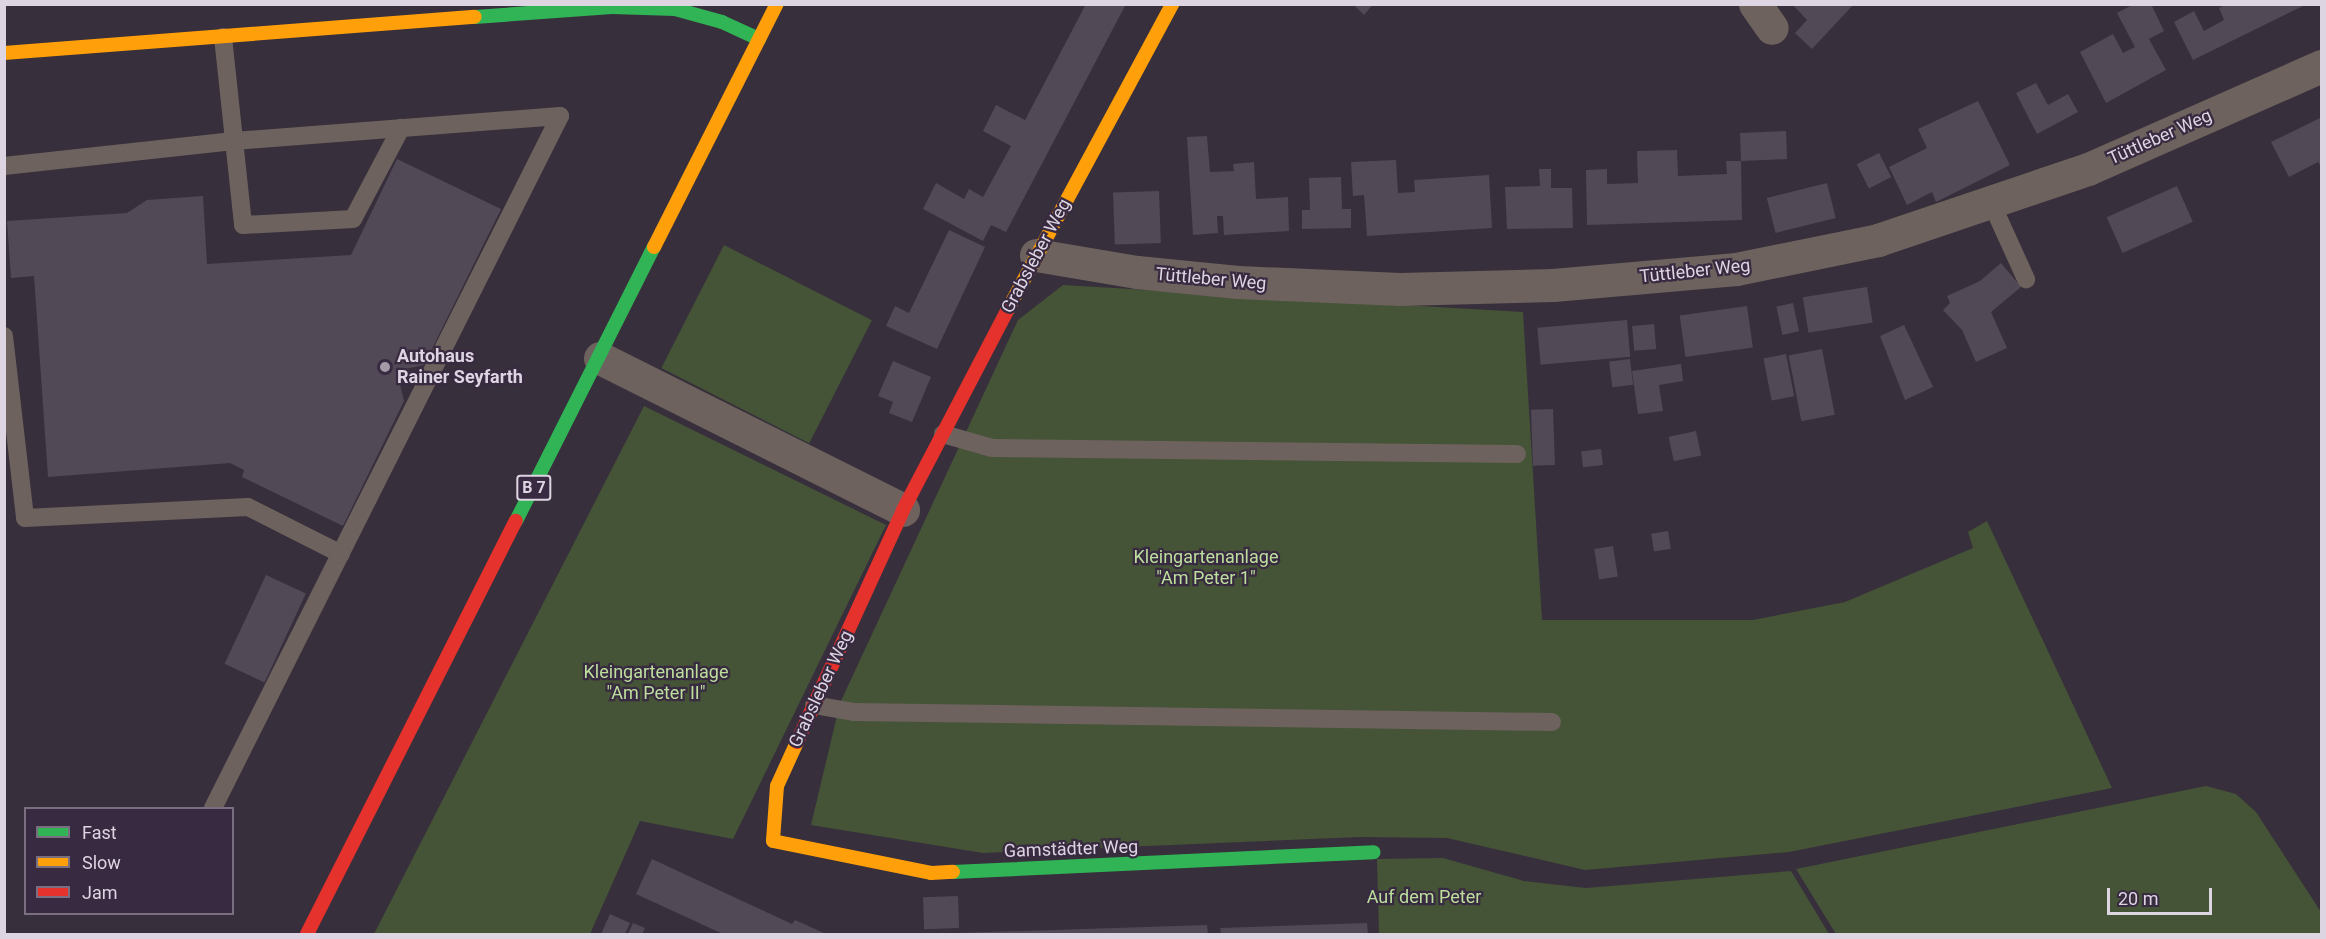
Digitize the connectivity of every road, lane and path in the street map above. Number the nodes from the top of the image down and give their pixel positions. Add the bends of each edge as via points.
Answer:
1 (777, 4) edge
2 (1172, 4) edge
3 (223, 37) junction
4 (759, 39) junction
5 (4, 53) edge
6 (2322, 66) edge
7 (401, 128) junction
8 (234, 141) junction
9 (4, 166) edge
10 (1992, 202) junction
11 (1036, 255) junction
12 (2026, 279) dead end
13 (4, 336) edge
14 (600, 358) junction
15 (943, 434) junction
16 (1517, 454) dead end
17 (903, 510) junction
18 (341, 554) junction
19 (814, 705) junction
20 (1552, 722) dead end
21 (214, 807) edge
22 (773, 841) joint
23 (1374, 852) dead end
24 (307, 934) edge

1 - 4 main road, B 7
2 - 11 main road, Grabsleber Weg
3 - 4 main road via 612,7 675,9 722,22
3 - 5 main road
3 - 8 lane
4 - 14 main road, B 7
6 - 10 street, Tüttleber Weg via 2088,169
7 - 8 lane
7 - 8 lane via 353,219 243,225
7 - 18 lane via 560,116
8 - 9 lane
10 - 11 street, Tüttleber Weg via 1878,240 1736,269 1553,285 1400,289 1238,282 1137,272
10 - 12 lane
11 - 15 main road, Grabsleber Weg
13 - 18 lane via 25,518 248,507
14 - 17 street
14 - 24 main road, B 7
15 - 16 lane via 992,448
15 - 17 main road, Grabsleber Weg
17 - 19 main road, Grabsleber Weg
18 - 21 lane
19 - 20 lane via 853,712
19 - 22 main road, Grabsleber Weg via 777,786
22 - 23 main road, Gamstädter Weg via 931,873

